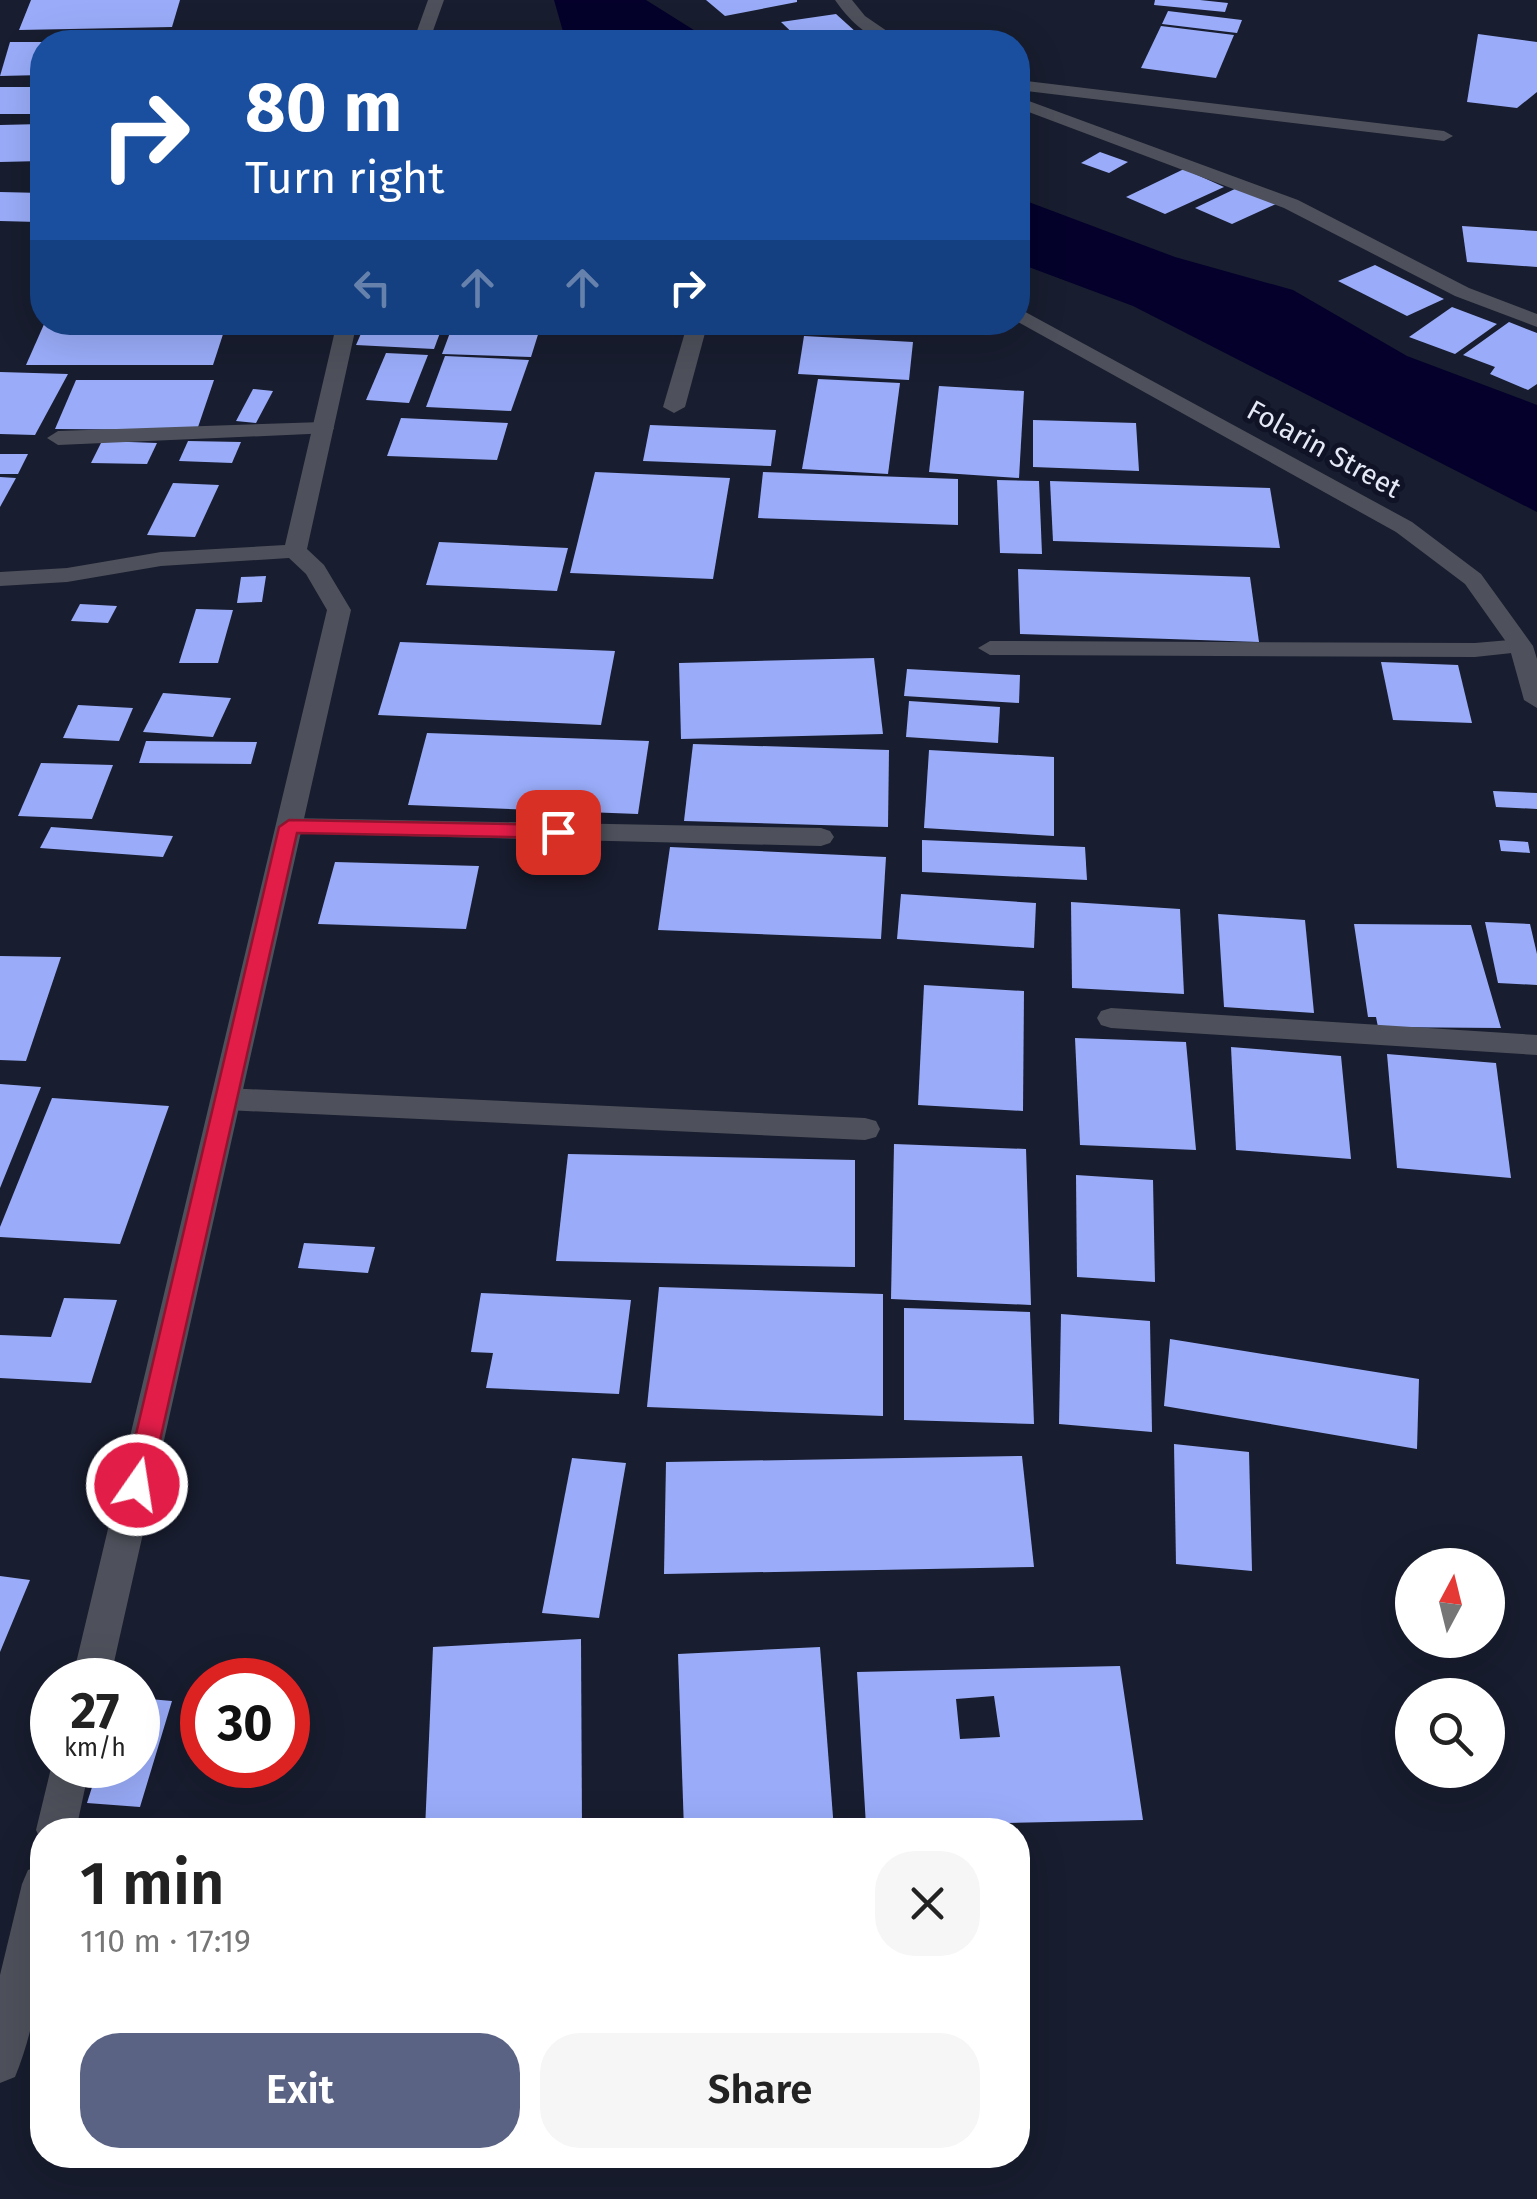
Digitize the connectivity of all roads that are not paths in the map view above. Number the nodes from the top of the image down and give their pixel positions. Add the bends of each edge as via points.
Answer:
1 (436, 0) edge
2 (843, 0) edge
3 (425, 30) edge
4 (875, 30) edge
5 (1030, 86) edge
6 (1030, 106) edge
7 (1444, 136) dead end
8 (1030, 321) edge
9 (1537, 321) edge
10 (344, 335) edge
11 (694, 335) edge
12 (674, 406) dead end
13 (323, 428) junction
14 (58, 438) dead end
15 (294, 551) junction
16 (0, 578) edge
17 (1521, 646) junction
18 (990, 648) dead end
19 (1537, 700) edge
20 (289, 827) junction
21 (821, 837) dead end
22 (1111, 1018) dead end
23 (1537, 1045) edge
24 (226, 1099) junction
25 (865, 1129) dead end
26 (97, 1658) edge
27 (66, 1788) edge
28 (59, 1818) edge
29 (30, 1935) edge
30 (0, 2062) edge

1 - 3 street
2 - 4 street
5 - 7 street
6 - 9 street via 1291,204 1462,292
8 - 17 street, Folarin Street via 1404,528 1473,579
10 - 13 street
11 - 12 street
13 - 14 street
13 - 15 street
15 - 16 street
15 - 20 street via 316,570 339,610
17 - 18 street
17 - 19 street, Folarin Street
20 - 21 street
20 - 24 street
22 - 23 street
24 - 25 street
24 - 26 street
27 - 28 street
29 - 30 street

